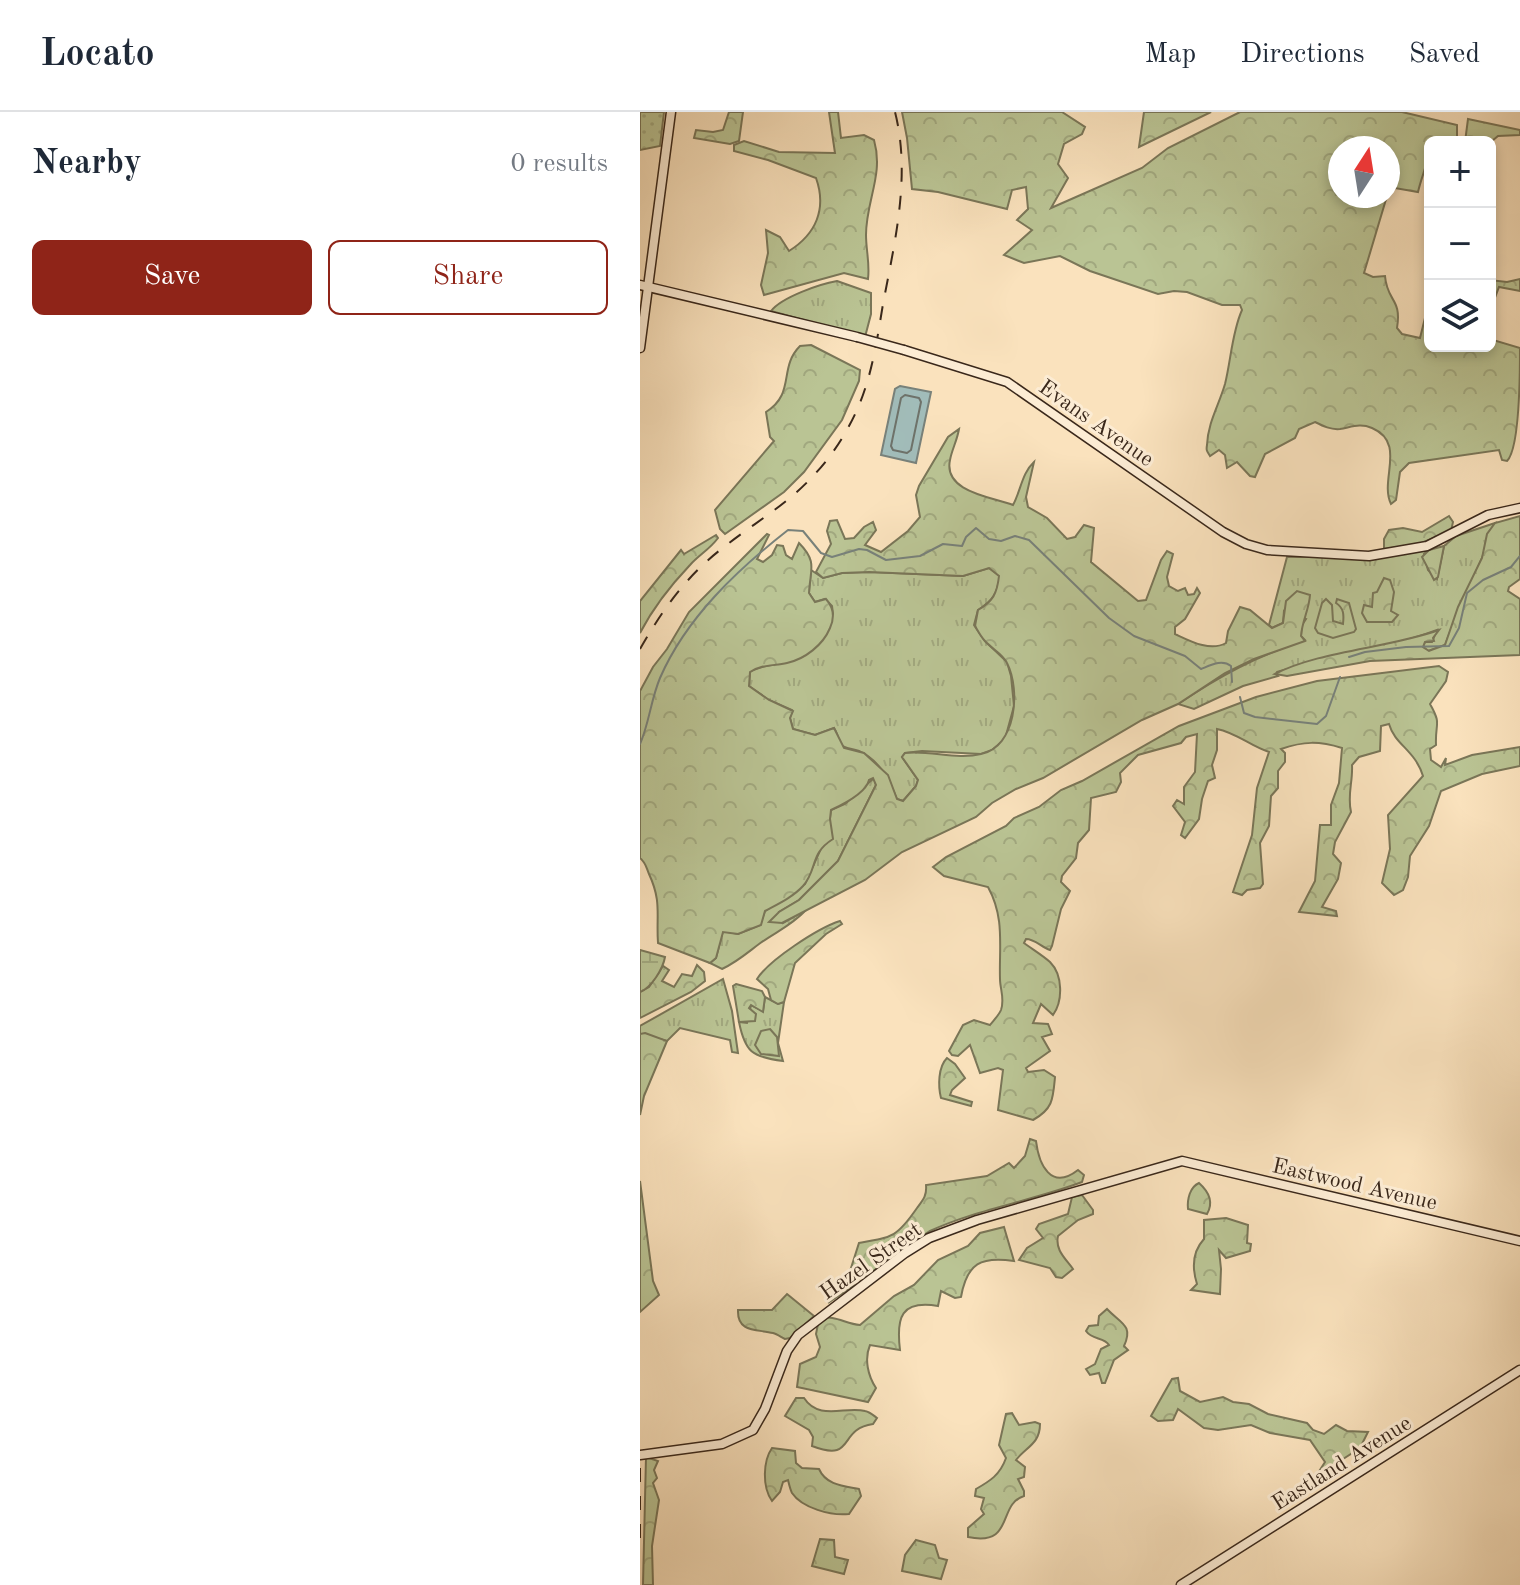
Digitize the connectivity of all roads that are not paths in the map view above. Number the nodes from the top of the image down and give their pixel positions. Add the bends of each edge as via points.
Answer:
1 (671, 112) edge
2 (644, 286) edge
3 (640, 348) edge
4 (1520, 508) edge
5 (1182, 1161) joint
6 (1520, 1241) edge
7 (1520, 1370) edge
8 (640, 1455) edge
9 (1181, 1585) edge

1 - 2 street
2 - 3 street
2 - 4 street, Evans Avenue, bridge via 842,333 1007,382 1223,532 1253,547 1388,554 1427,546 1488,515
5 - 6 street, Eastwood Avenue
5 - 8 street, Hazel Street via 977,1220 921,1243 798,1335 753,1430 722,1444
7 - 9 street, Eastland Avenue

